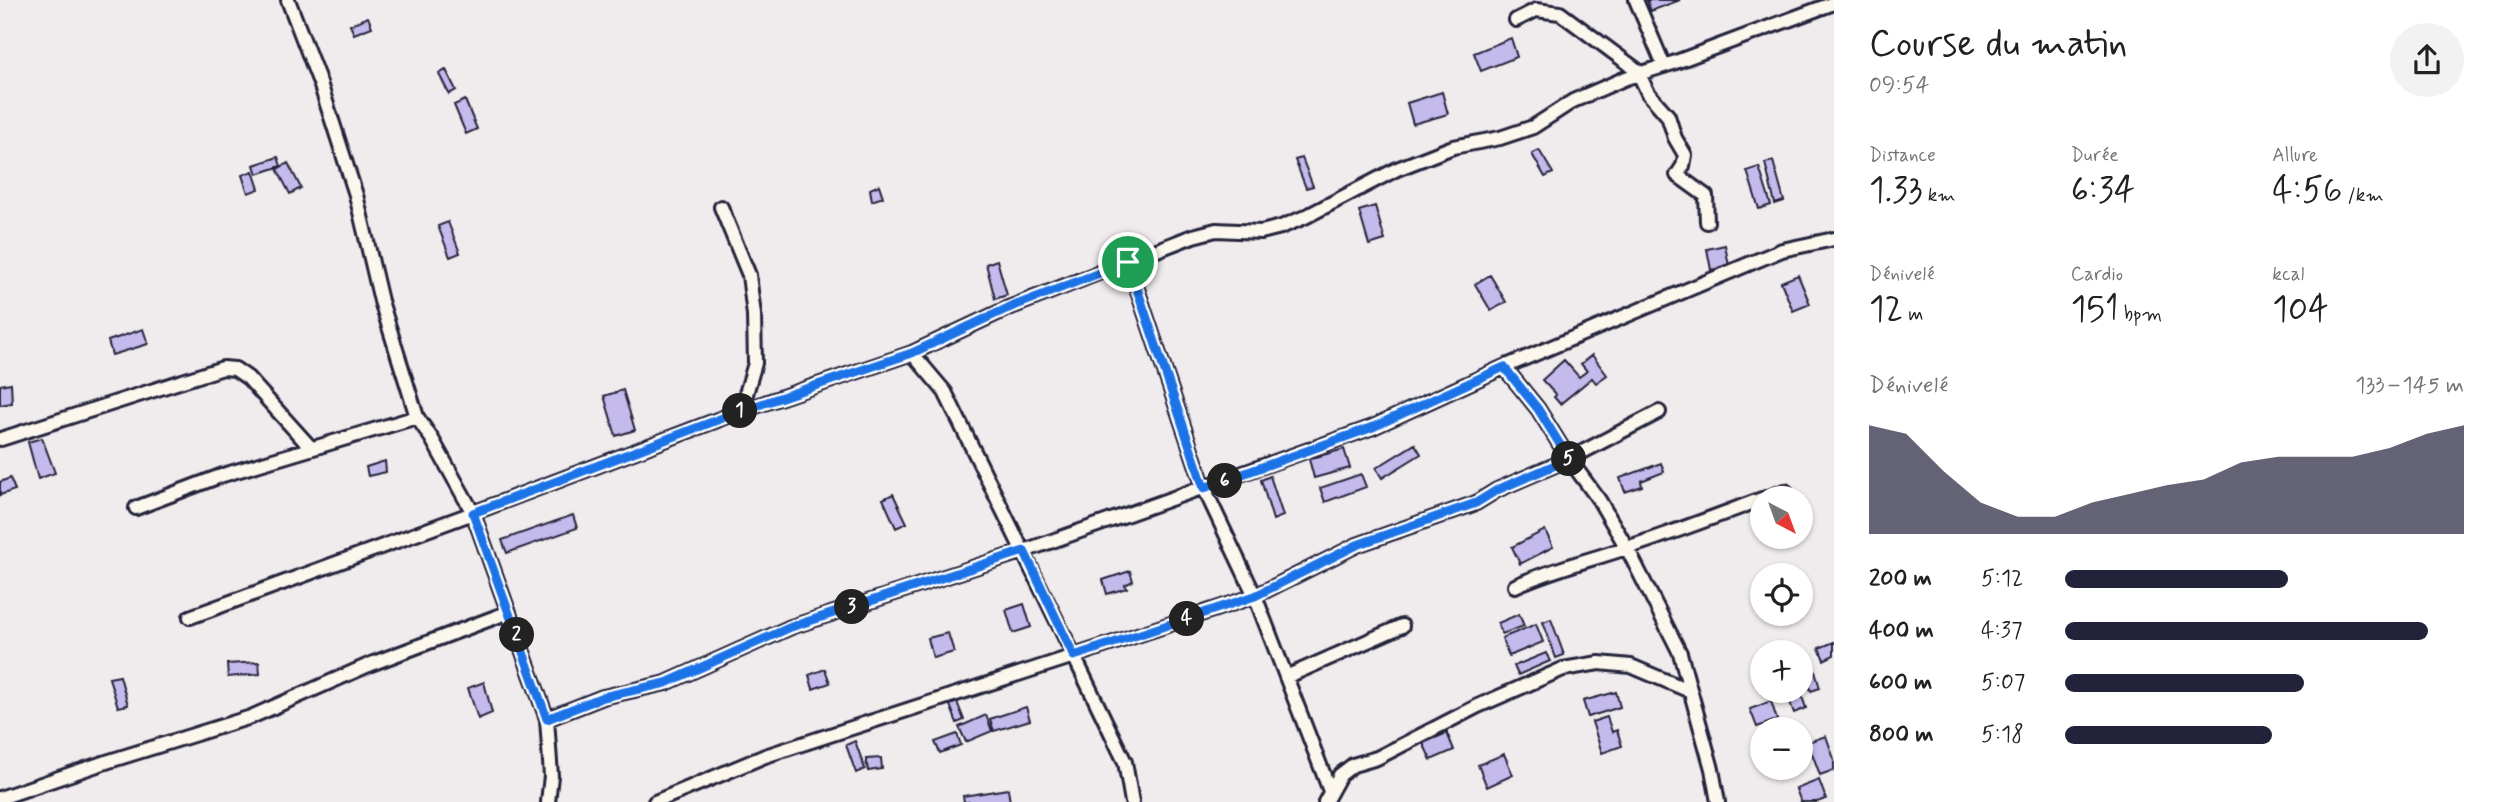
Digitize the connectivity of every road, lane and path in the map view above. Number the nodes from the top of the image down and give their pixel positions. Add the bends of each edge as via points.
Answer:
1 (288, 0) edge
2 (1636, 0) edge
3 (1834, 3) edge
4 (1532, 5) edge
5 (1516, 20) dead end
6 (1664, 66) junction
7 (1639, 74) junction
8 (721, 207) dead end
9 (1707, 222) dead end
10 (1834, 239) edge
11 (1128, 262) junction
12 (912, 353) junction
13 (1504, 367) junction
14 (741, 411) junction
15 (1658, 412) dead end
16 (417, 417) junction
17 (1, 439) edge
18 (311, 448) junction
19 (1569, 459) junction
20 (1204, 488) junction
21 (1750, 504) edge
22 (136, 508) dead end
23 (473, 513) junction
24 (1627, 548) junction
25 (1024, 551) junction
26 (1515, 586) dead end
27 (1255, 596) junction
28 (509, 612) junction
29 (190, 617) dead end
30 (1402, 626) dead end
31 (1074, 656) junction
32 (1286, 677) junction
33 (1690, 691) junction
34 (547, 719) junction
35 (1328, 796) edge
36 (0, 798) edge
37 (548, 802) edge
38 (654, 802) edge
39 (1132, 802) edge
40 (1718, 802) edge

1 - 16 street via 356,195 381,301
2 - 6 street
3 - 6 street
4 - 5 street
4 - 7 street via 1560,13
6 - 7 street
7 - 9 street via 1668,117 1685,155 1677,175 1706,196
7 - 11 street via 1573,101 1533,127 1453,147 1397,169 1281,227 1261,232 1216,230
8 - 14 street via 748,275 754,315 755,363
10 - 13 street via 1782,250
11 - 12 street via 1006,309
11 - 20 street
12 - 14 street
12 - 25 street via 945,392
13 - 19 street via 1538,409
13 - 20 street via 1373,427
14 - 23 street
15 - 19 street
16 - 18 street
16 - 23 street
17 - 18 street via 223,368 235,369 248,378
18 - 22 street
19 - 24 street
19 - 27 street via 1476,503 1357,545
20 - 25 street
20 - 27 street
21 - 24 street
23 - 28 street
23 - 29 street
24 - 26 street via 1546,571
24 - 33 street via 1680,653
25 - 31 street
25 - 34 street via 791,627 666,683 603,697
27 - 31 street
27 - 32 street
28 - 34 street
28 - 36 street via 371,664 251,718
30 - 32 street
31 - 38 street via 765,756
31 - 39 street via 1125,762
32 - 35 street
33 - 35 street via 1631,666 1599,663 1563,669 1377,758 1353,765 1340,775
33 - 40 street
34 - 37 street

